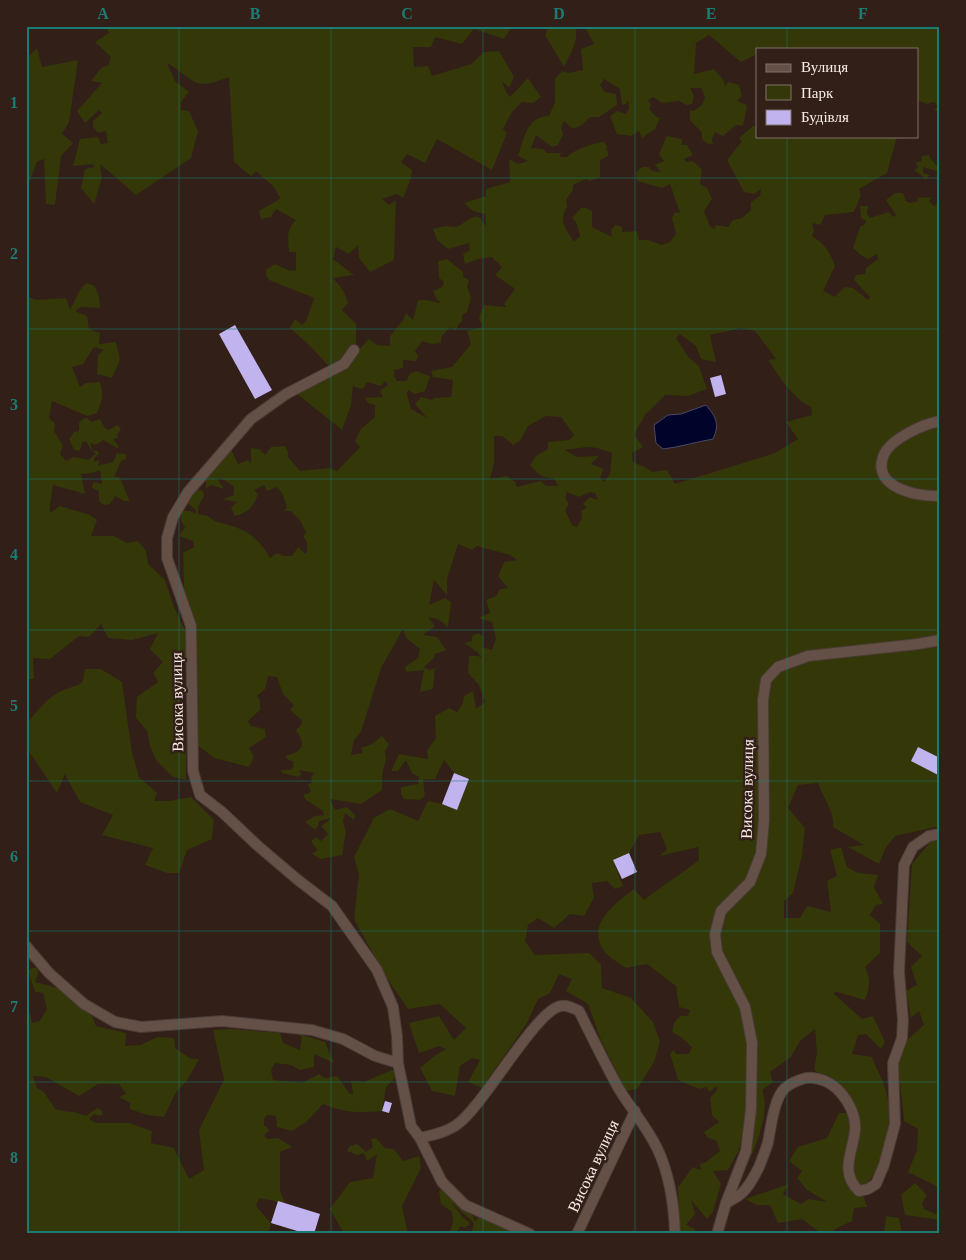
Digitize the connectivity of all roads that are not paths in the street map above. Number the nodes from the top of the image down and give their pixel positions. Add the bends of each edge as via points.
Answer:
1 (354, 350) dead end
2 (940, 421) edge
3 (940, 496) edge
4 (940, 640) edge
5 (940, 834) edge
6 (26, 946) edge
7 (398, 1064) junction
8 (635, 1111) junction
9 (420, 1138) junction
10 (726, 1203) junction
11 (530, 1234) edge
12 (577, 1234) edge
13 (675, 1234) edge
14 (717, 1234) edge

1 - 7 street, Висока вулиця via 344,364 286,394 251,419 188,492 172,517 167,558 191,626 193,770 200,795 332,906 377,970 393,1007
2 - 3 street via 898,438 883,455 881,464 885,477 898,489
4 - 10 street, Висока вулиця via 808,656 778,666 766,680 761,854 750,882 721,911 714,934 717,952 745,1007 752,1043 751,1109 746,1151
5 - 10 street via 928,836 913,847 904,865 899,972 903,1020 902,1038 893,1063 895,1124 876,1184 859,1191 853,1185 848,1155 855,1130 854,1114 837,1089 823,1080 810,1078 784,1088 774,1110 768,1144 758,1168 743,1192
6 - 7 street via 49,973 84,1004 115,1022 141,1027 222,1021 312,1030 343,1039
7 - 9 street, Висока вулиця via 411,1126
8 - 9 street, Висока вулиця via 620,1091 579,1010 560,1006 538,1022 476,1106 458,1124
8 - 12 street, Висока вулиця
8 - 13 street, Висока вулиця via 657,1148 669,1180
9 - 11 street, Висока вулиця via 442,1182 465,1204
10 - 14 street, Висока вулиця

